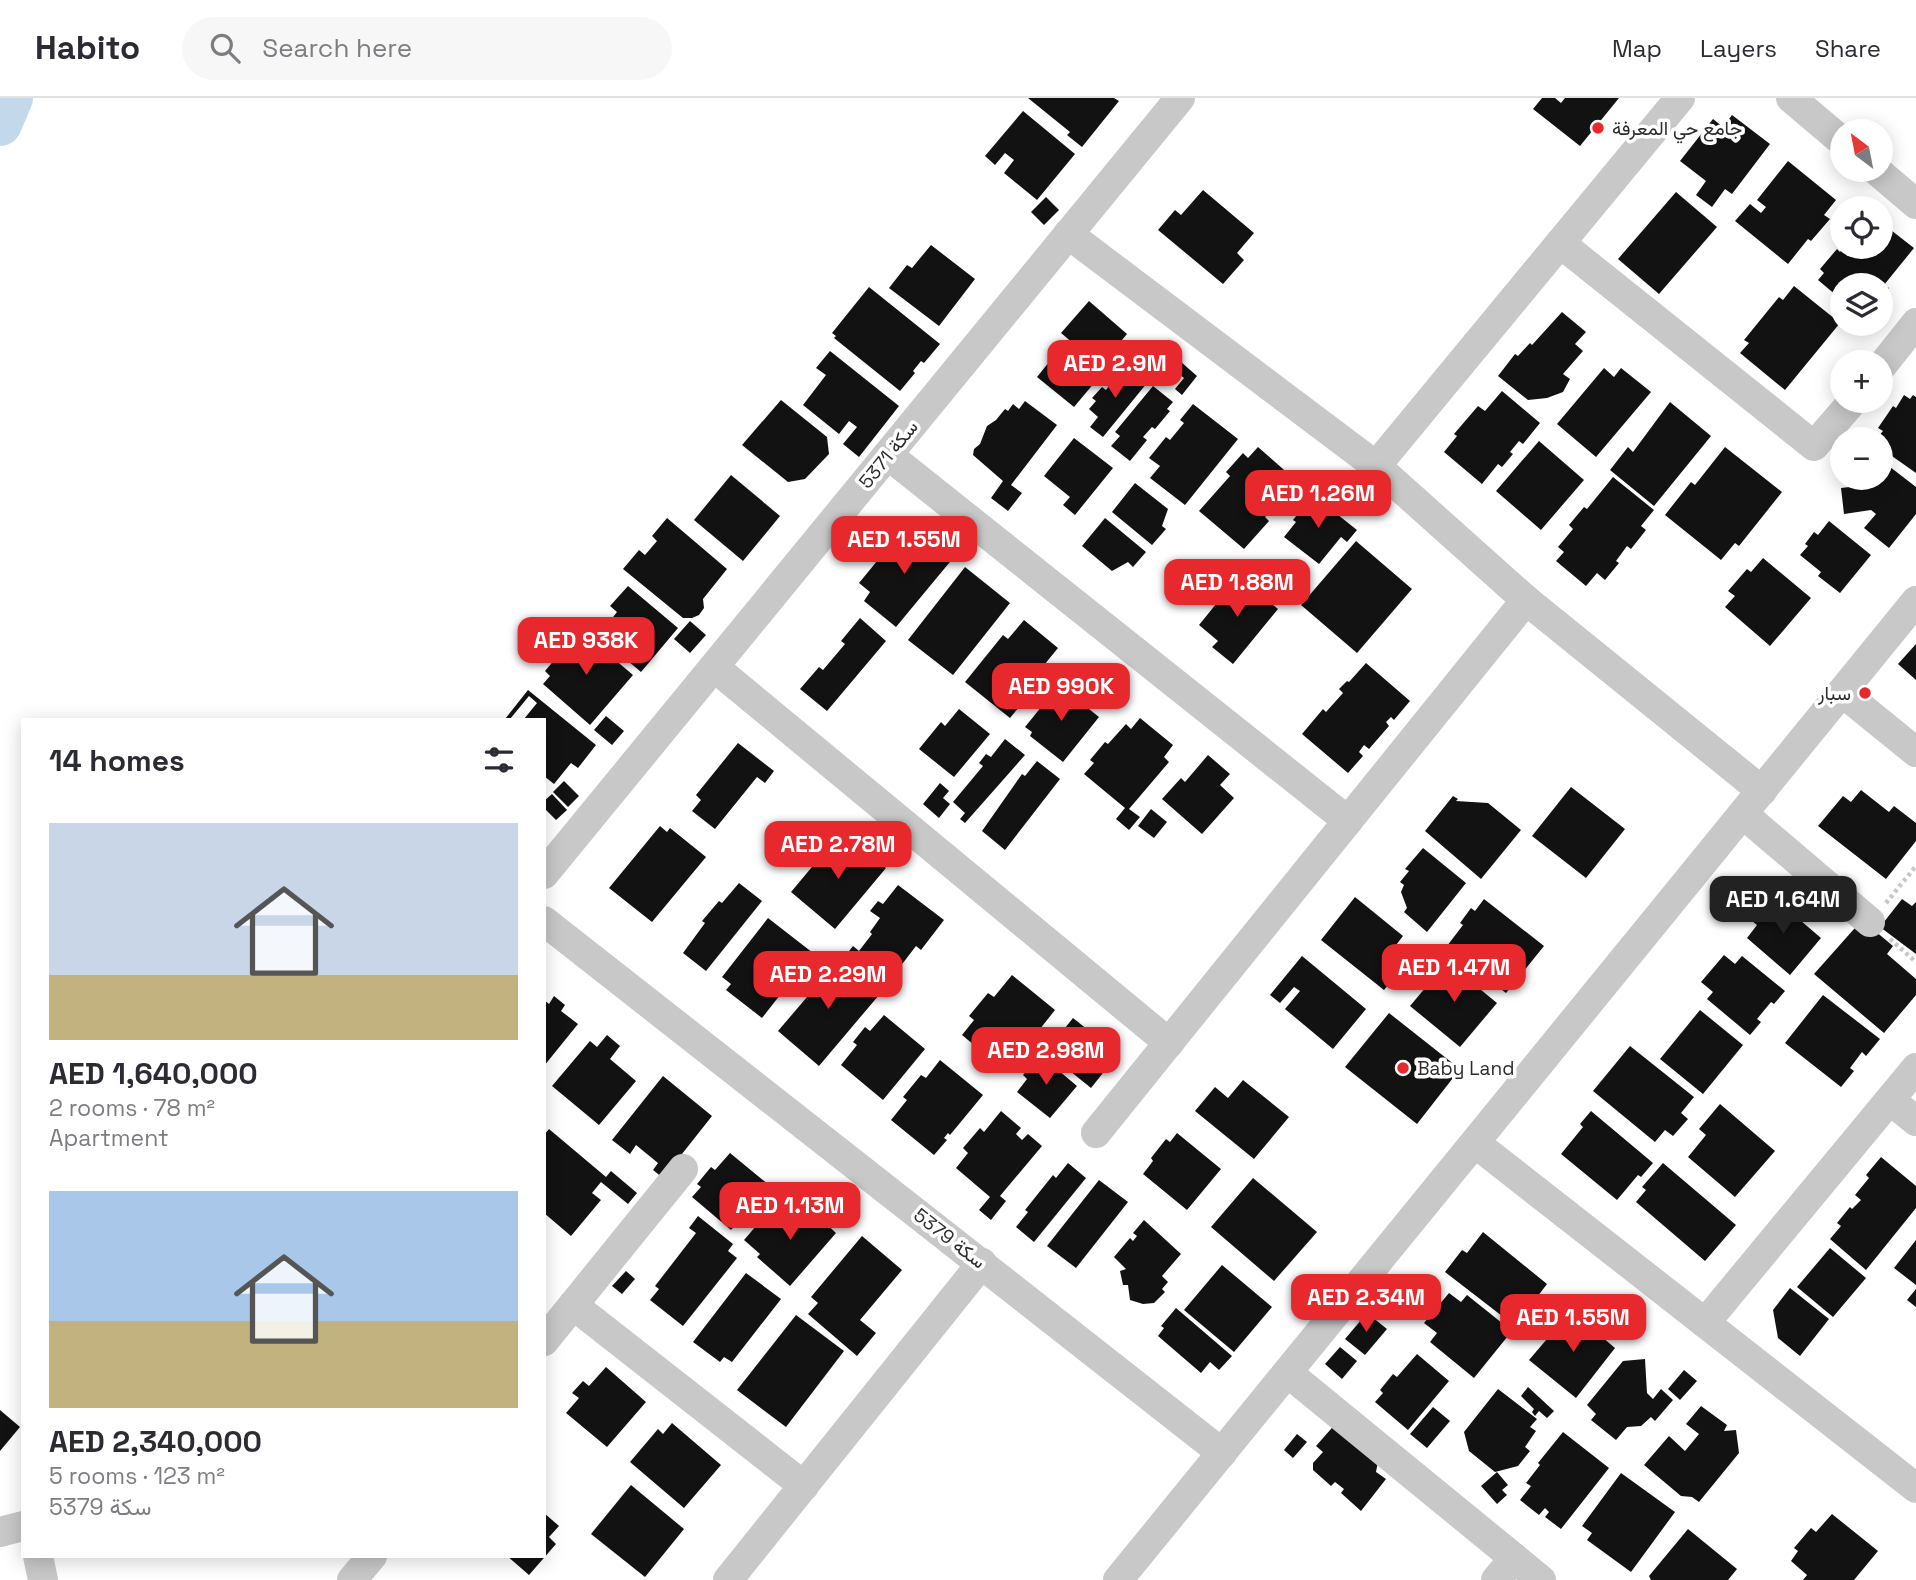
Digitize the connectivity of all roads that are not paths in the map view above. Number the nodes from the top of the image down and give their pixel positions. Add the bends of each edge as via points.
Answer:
1 (1180, 98) edge
2 (1679, 98) edge
3 (1791, 98) edge
4 (1830, 131) edge
5 (1890, 182) edge
6 (1916, 204) edge
7 (1068, 234) junction
8 (1560, 243) junction
9 (1916, 323) edge
10 (1893, 352) edge
11 (1843, 413) edge
12 (888, 454) junction
13 (1376, 466) junction
14 (1526, 600) junction
15 (1916, 601) edge
16 (714, 667) junction
17 (1842, 692) junction
18 (1916, 752) edge
19 (1752, 803) junction
20 (1348, 821) junction
21 (546, 872) edge
22 (1870, 922) road end
23 (546, 923) edge
24 (1169, 1043) junction
25 (1916, 1068) edge
26 (1890, 1100) junction
27 (1916, 1121) edge
28 (1096, 1133) dead end
29 (1475, 1143) junction
30 (683, 1169) dead end
31 (982, 1264) junction
32 (573, 1305) junction
33 (1706, 1323) junction
34 (546, 1339) edge
35 (1287, 1373) junction
36 (1222, 1453) junction
37 (804, 1486) junction
38 (1916, 1488) edge
39 (21, 1527) edge
40 (0, 1532) edge
41 (38, 1558) edge
42 (370, 1558) edge
43 (1505, 1569) edge
44 (43, 1580) edge
45 (352, 1580) edge
46 (728, 1580) edge
47 (1118, 1580) edge
48 (1541, 1580) edge

1 - 7 street, سكة 5371
2 - 8 street
3 - 4 street
5 - 6 street
7 - 12 street, سكة 5371
7 - 13 street
8 - 11 street via 1814,446
8 - 13 street
9 - 10 street
12 - 16 street, سكة 5371
12 - 20 street
13 - 14 street
14 - 19 street
14 - 20 street
15 - 17 street
16 - 21 street, سكة 5371
16 - 24 street
17 - 18 street
17 - 19 street
19 - 22 street
19 - 29 street
20 - 24 street
23 - 31 street, سكة 5379
24 - 28 street
25 - 26 street
26 - 27 street
26 - 33 street
29 - 33 street
29 - 35 street
30 - 32 street
31 - 36 street, سكة 5379
31 - 37 street
32 - 34 street
32 - 37 street
33 - 38 street
35 - 36 street
35 - 43 street
36 - 47 street
37 - 46 street
39 - 40 street
41 - 44 street
42 - 45 street
43 - 48 street

